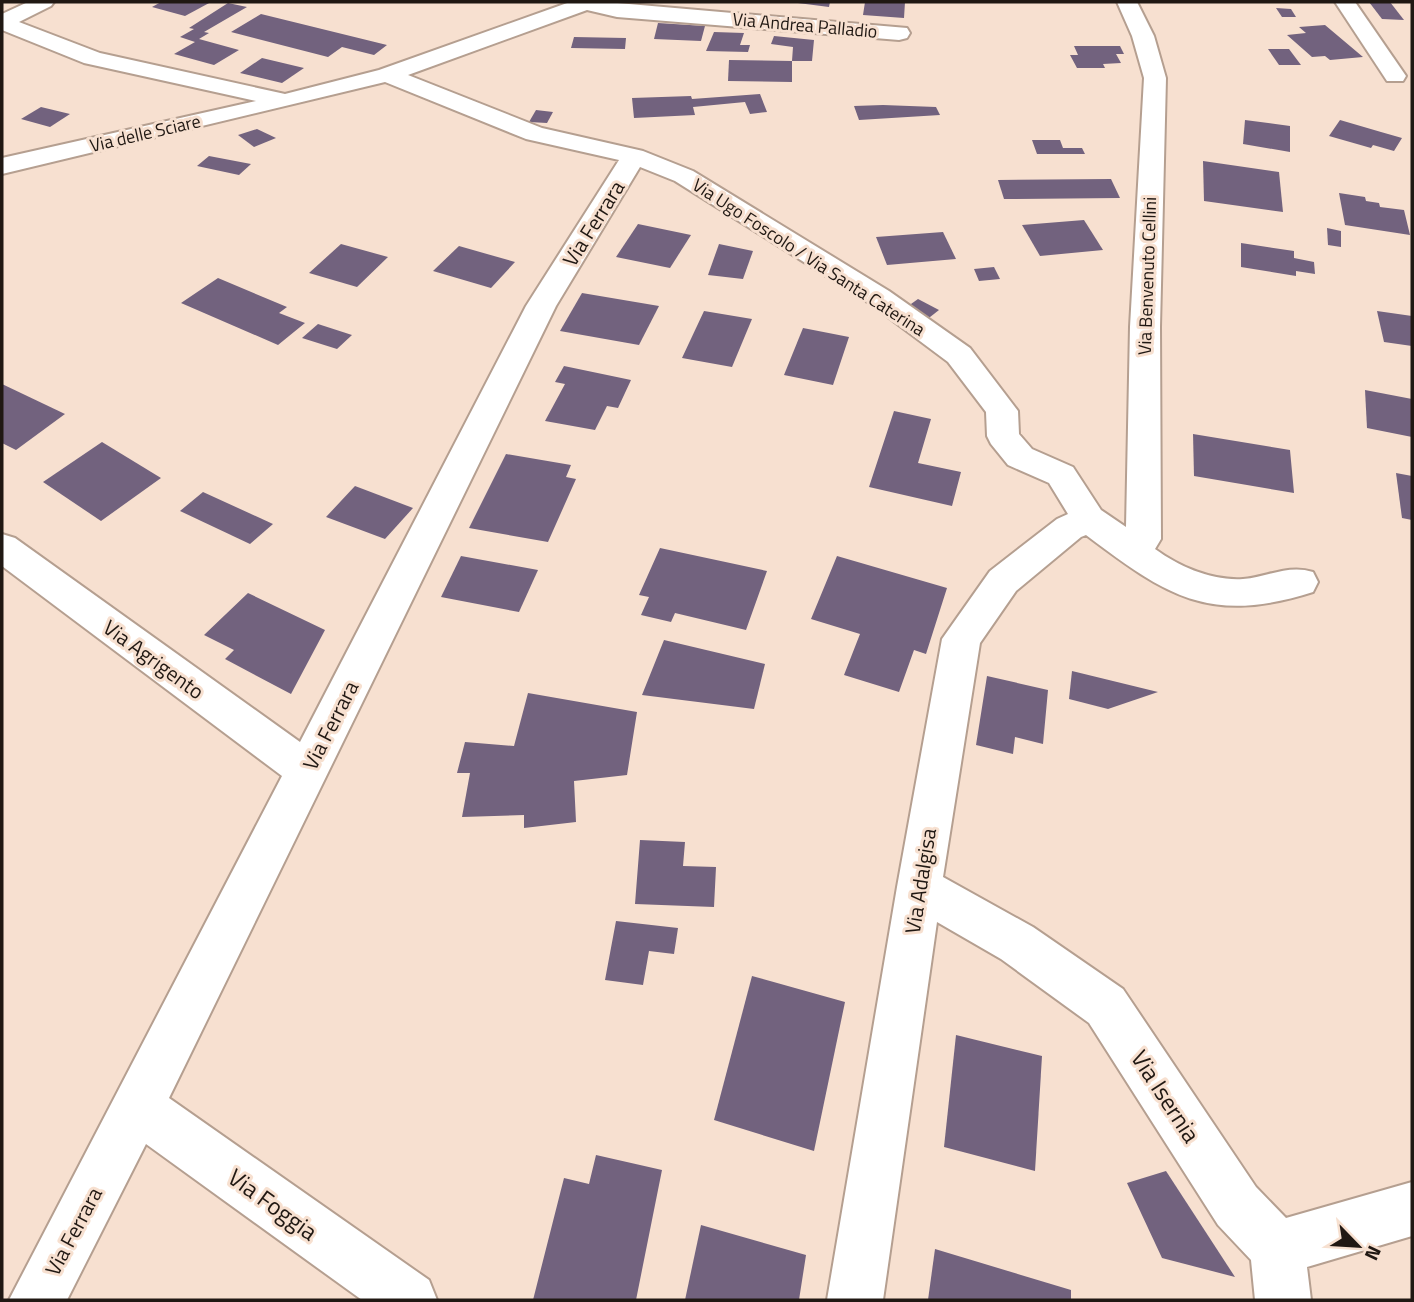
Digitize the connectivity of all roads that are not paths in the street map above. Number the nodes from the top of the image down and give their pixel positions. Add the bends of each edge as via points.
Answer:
1 (44, 2) edge
2 (587, 2) edge
3 (1127, 2) edge
4 (1346, 2) edge
5 (2, 23) edge
6 (899, 33) dead end
7 (387, 75) junction
8 (1395, 76) dead end
9 (289, 100) junction
10 (634, 156) junction
11 (2, 166) edge
12 (1089, 519) junction
13 (2, 547) edge
14 (1133, 552) junction
15 (1300, 582) dead end
16 (307, 771) junction
17 (919, 887) junction
18 (138, 1107) junction
19 (1412, 1209) edge
20 (1280, 1274) edge
21 (37, 1300) edge
22 (409, 1300) edge
23 (855, 1300) edge

1 - 5 street
2 - 6 street, Via Andrea Palladio via 617,10
2 - 7 street, Via delle Sciare
3 - 14 street, Via Benvenuto Cellini via 1143,36 1154,78 1143,539
4 - 8 street
5 - 9 street via 134,69
7 - 9 street, Via delle Sciare
7 - 10 street, Via Ugo Foscolo / Via Santa Caterina via 535,134
9 - 11 street, Via delle Sciare
10 - 12 street, Via Ugo Foscolo / Via Santa Caterina via 695,183 879,297 959,355 1002,411 1003,436 1020,457 1061,475
10 - 16 street, Via Ferrara via 541,306
12 - 14 street, Via Ugo Foscolo / Via Santa Caterina
12 - 17 street, Via Adalgisa via 1069,528 1003,581 961,639
13 - 16 street, Via Agrigento
14 - 15 street, Via Ugo Foscolo / Via Santa Caterina via 1203,590 1242,593
16 - 18 street, Via Ferrara
17 - 20 street, Via Isernia via 1017,943 1106,1006
17 - 23 street, Via Adalgisa
18 - 21 street, Via Ferrara
18 - 22 street, Via Foggia
19 - 20 street, Via Isernia

